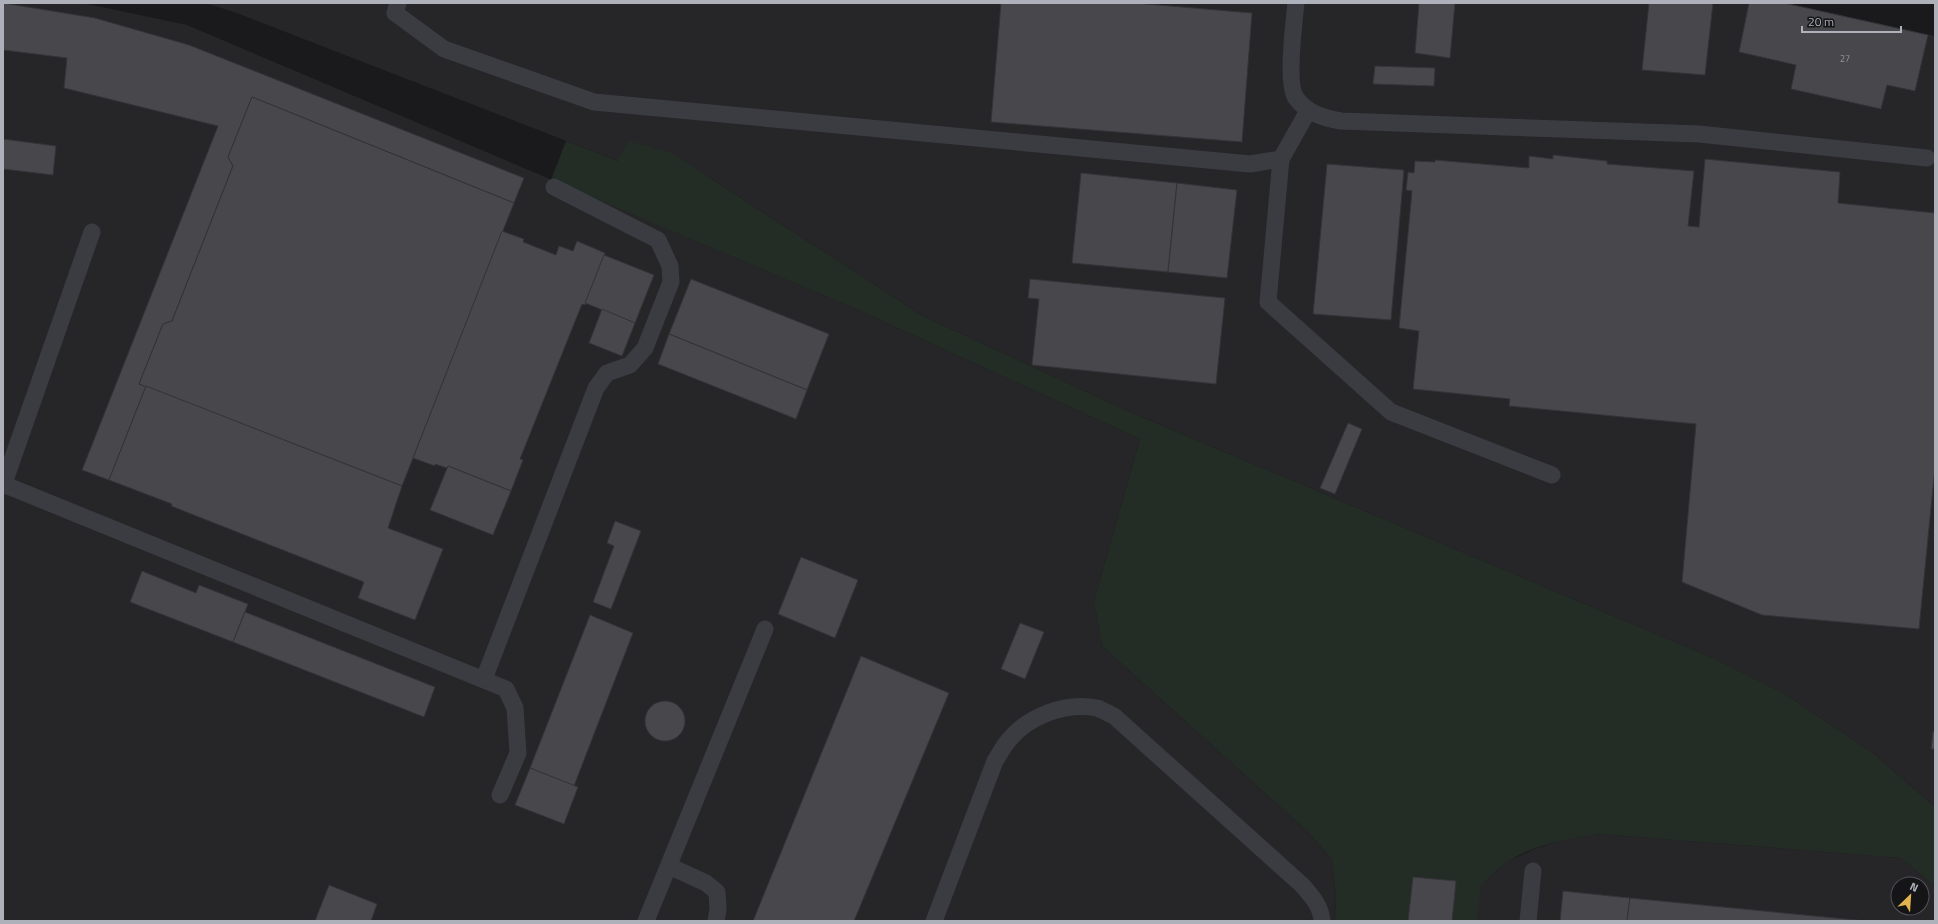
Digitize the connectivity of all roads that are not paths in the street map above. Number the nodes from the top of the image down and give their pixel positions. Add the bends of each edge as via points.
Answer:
1 (398, 3) edge
2 (1296, 3) edge
3 (1308, 111) junction
4 (1927, 158) dead end
5 (1281, 159) junction
6 (554, 187) dead end
7 (92, 232) dead end
8 (1552, 475) dead end
9 (3, 484) edge
10 (764, 629) dead end
11 (484, 679) junction
12 (500, 795) dead end
13 (669, 866) junction
14 (1533, 871) dead end
15 (646, 921) edge
16 (716, 921) edge
17 (934, 921) edge
18 (1322, 921) edge
19 (1528, 921) edge

1 - 5 lane via 395,13 444,49 594,102 1250,164
2 - 3 lane via 1291,82 1295,97
3 - 4 lane via 1341,121 1699,134
3 - 5 lane
5 - 8 lane via 1268,302 1391,412
6 - 11 lane via 658,240 670,266 671,282 645,348 630,365 607,373 596,388
7 - 9 lane
9 - 11 lane
10 - 13 lane
11 - 12 lane via 506,689 515,708 518,753
13 - 15 lane
13 - 16 lane via 706,883 717,892
14 - 19 lane
17 - 18 lane via 995,762 1008,740 1049,712 1073,707 1097,708 1114,716 1302,885 1322,914

